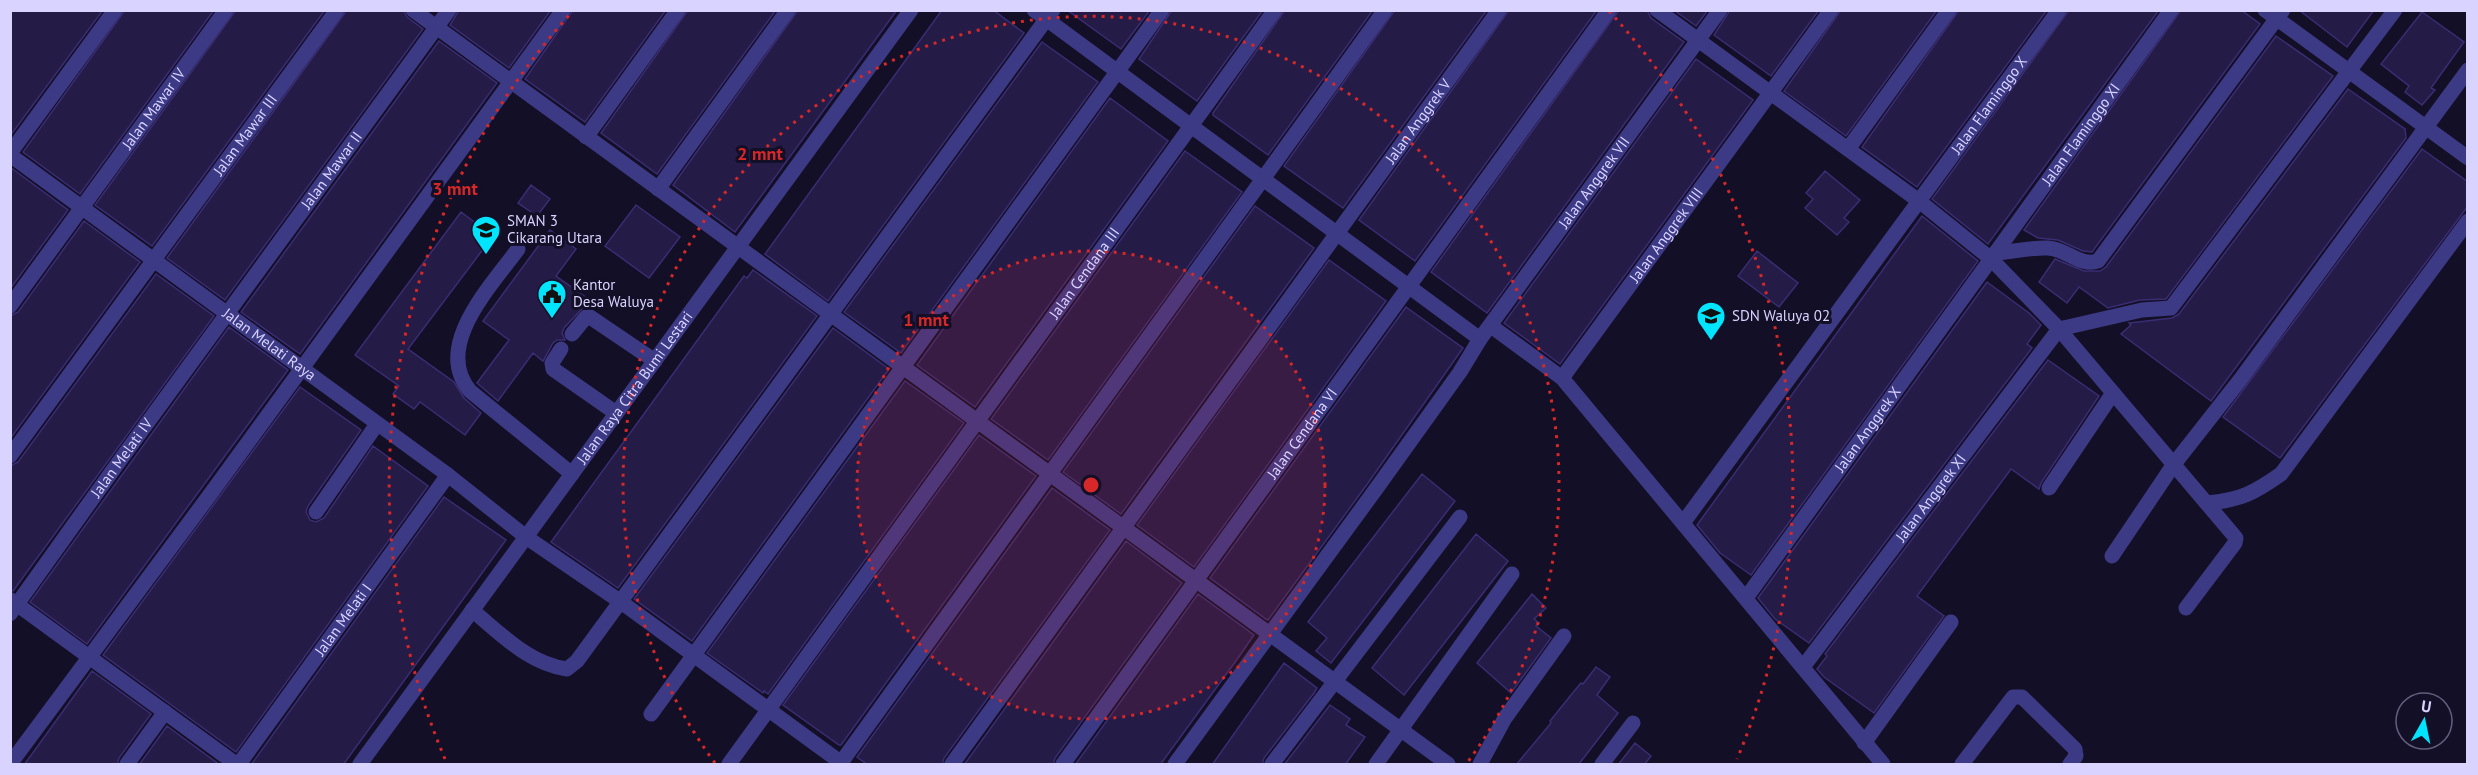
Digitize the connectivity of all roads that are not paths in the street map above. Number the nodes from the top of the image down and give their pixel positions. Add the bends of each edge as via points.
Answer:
1 (115, 10) edge
2 (226, 10) edge
3 (336, 10) edge
4 (413, 10) edge
5 (449, 10) edge
6 (563, 10) edge
7 (678, 10) edge
8 (789, 10) edge
9 (911, 10) edge
10 (1162, 10) edge
11 (1275, 10) edge
12 (1385, 10) edge
13 (1499, 10) edge
14 (1609, 10) edge
15 (1658, 10) edge
16 (1720, 10) edge
17 (1831, 10) edge
18 (1949, 10) edge
19 (2059, 10) edge
20 (2171, 10) edge
21 (2395, 10) edge
22 (1044, 13) edge
23 (2275, 13) edge
24 (437, 28) junction
25 (1698, 40) junction
26 (2468, 70) edge
27 (1118, 72) junction
28 (2350, 72) junction
29 (511, 82) junction
30 (1770, 93) junction
31 (1191, 126) junction
32 (2426, 127) junction
33 (586, 137) junction
34 (1848, 149) junction
35 (10, 154) edge
36 (2468, 158) edge
37 (1263, 179) junction
38 (658, 189) junction
39 (1919, 201) junction
40 (82, 207) junction
41 (2468, 222) edge
42 (1338, 234) junction
43 (740, 247) junction
44 (518, 249) dead end
45 (1992, 256) junction
46 (154, 260) junction
47 (1409, 286) junction
48 (10, 306) edge
49 (229, 315) junction
50 (831, 315) junction
51 (1491, 326) junction
52 (2059, 329) junction
53 (572, 334) dead end
54 (1480, 339) junction
55 (561, 349) dead end
56 (655, 361) junction
57 (301, 368) junction
58 (903, 368) junction
59 (1562, 378) junction
60 (2113, 393) junction
61 (616, 413) junction
62 (977, 422) junction
63 (377, 424) junction
64 (10, 456) edge
65 (2174, 464) junction
66 (572, 474) junction
67 (448, 475) junction
68 (1049, 475) junction
69 (2049, 488) dead end
70 (2207, 503) junction
71 (316, 512) dead end
72 (1460, 517) dead end
73 (1683, 523) junction
74 (1124, 528) junction
75 (526, 537) junction
76 (2112, 556) dead end
77 (1512, 574) dead end
78 (1195, 580) junction
79 (1746, 598) junction
80 (621, 602) junction
81 (13, 606) edge
82 (2186, 608) dead end
83 (472, 610) junction
84 (1951, 622) dead end
85 (1270, 635) junction
86 (1564, 636) dead end
87 (694, 655) junction
88 (89, 657) junction
89 (1803, 668) junction
90 (1335, 683) junction
91 (768, 710) junction
92 (165, 712) junction
93 (651, 714) dead end
94 (1633, 723) dead end
95 (1399, 730) junction
96 (1864, 743) junction
97 (10, 764) edge
98 (841, 764) edge
99 (127, 765) edge
100 (238, 765) edge
101 (360, 765) edge
102 (729, 765) edge
103 (952, 765) edge
104 (1063, 765) edge
105 (1175, 765) edge
106 (1272, 765) edge
107 (1376, 765) edge
108 (1448, 765) edge
109 (1480, 765) edge
110 (1602, 765) edge
111 (1883, 765) edge
112 (1962, 765) edge
113 (2070, 765) edge

1 - 35 street
2 - 40 street, Jalan Mawar IV
3 - 46 street, Jalan Mawar III
4 - 24 street
5 - 24 street, Jalan Mawar II
6 - 29 street
7 - 33 street
8 - 38 street
9 - 43 street, Jalan Raya Citra Bumi Lestari
10 - 27 street
11 - 31 street, Jalan Cendana III
12 - 37 street
13 - 42 street, Jalan Anggrek V
14 - 47 street, Jalan Cendana VI
15 - 25 street
16 - 25 street, Jalan Anggrek VII
17 - 30 street, Jalan Anggrek VIII
18 - 34 street
19 - 39 street, Jalan Flaminggo X
20 - 45 street, Jalan Flaminggo XI
21 - 28 street
22 - 27 street
22 - 50 street
23 - 28 street
23 - 45 street via 2098,261 2082,262 2048,248
24 - 29 street
24 - 49 street, Jalan Mawar II
25 - 30 street
25 - 51 street, Jalan Anggrek VII
26 - 32 street
27 - 31 street
27 - 58 street
28 - 32 street
28 - 52 street via 2171,308 2142,310
29 - 33 street
29 - 57 street
30 - 34 street
30 - 59 street, Jalan Anggrek VIII
31 - 37 street
31 - 62 street, Jalan Cendana III
32 - 36 street
32 - 65 street
33 - 38 street
34 - 39 street
35 - 40 street, Jalan Melati Raya
37 - 42 street
37 - 68 street
38 - 43 street
39 - 45 street
39 - 73 street, Jalan Flaminggo X
40 - 46 street, Jalan Melati Raya
40 - 48 street, Jalan Mawar IV
41 - 70 street via 2281,474 2232,501
42 - 47 street
42 - 74 street, Jalan Anggrek V
43 - 50 street
43 - 56 street, Jalan Raya Citra Bumi Lestari
44 - 66 street via 461,332 460,372 470,391
45 - 52 street
45 - 79 street, Jalan Anggrek X
46 - 49 street, Jalan Melati Raya
46 - 64 street, Jalan Mawar III
47 - 54 street
47 - 78 street, Jalan Cendana VI
49 - 57 street, Jalan Melati Raya
49 - 81 street, Jalan Melati IV
50 - 58 street
50 - 80 street
51 - 54 street, Jalan Anggrek VII
51 - 59 street
52 - 60 street
52 - 89 street, Jalan Anggrek XI
53 - 56 street via 590,317
54 - 85 street, Jalan Anggrek VII
55 - 61 street via 552,363 553,369
56 - 61 street, Jalan Raya Citra Bumi Lestari
57 - 63 street, Jalan Melati Raya
57 - 88 street
58 - 62 street
58 - 87 street
59 - 73 street
60 - 65 street
60 - 69 street
61 - 66 street, Jalan Raya Citra Bumi Lestari
62 - 68 street
62 - 91 street, Jalan Cendana III
63 - 67 street, Jalan Melati Raya
63 - 71 street
65 - 70 street
65 - 76 street
66 - 75 street, Jalan Raya Citra Bumi Lestari
67 - 75 street, Jalan Melati Raya
67 - 100 street, Jalan Melati I
68 - 74 street
68 - 98 street
70 - 82 street via 2236,538
72 - 90 street
73 - 79 street
74 - 78 street
74 - 103 street, Jalan Anggrek V
75 - 80 street, Jalan Melati Raya
75 - 83 street, Jalan Raya Citra Bumi Lestari
77 - 95 street
78 - 85 street
78 - 104 street, Jalan Cendana VI
79 - 89 street
80 - 83 street via 567,669 523,652
80 - 87 street, Jalan Melati Raya
81 - 88 street
83 - 101 street, Jalan Raya Citra Bumi Lestari
84 - 96 street
85 - 90 street
85 - 105 street, Jalan Anggrek VII
86 - 109 street via 1505,718
87 - 91 street, Jalan Melati Raya
87 - 93 street
88 - 92 street
88 - 97 street
89 - 96 street
90 - 95 street
90 - 106 street
91 - 98 street, Jalan Melati Raya
91 - 102 street, Jalan Cendana III
92 - 99 street
92 - 100 street
94 - 110 street
95 - 107 street
95 - 108 street
96 - 111 street
112 - 113 street via 2013,697 2018,696 2075,749 2076,756

